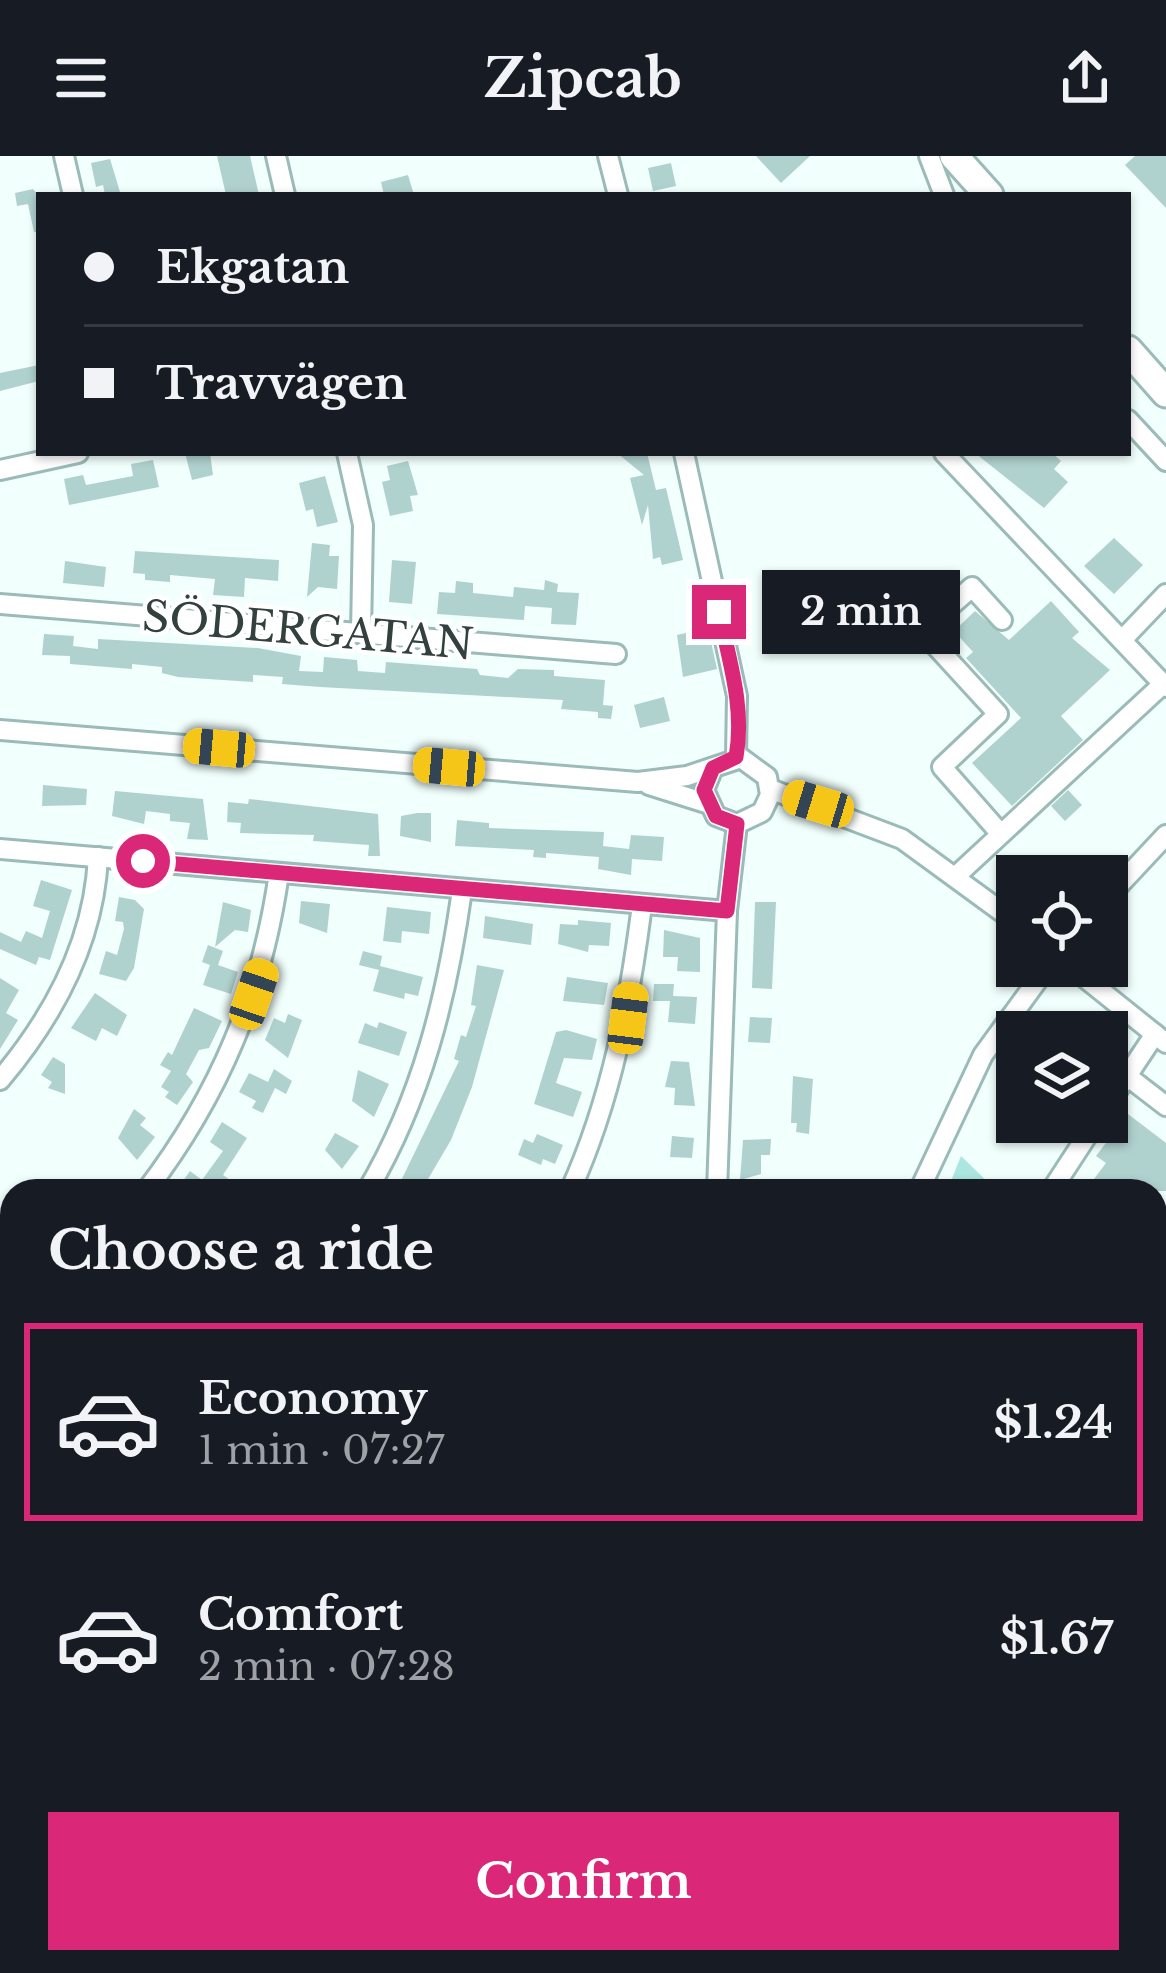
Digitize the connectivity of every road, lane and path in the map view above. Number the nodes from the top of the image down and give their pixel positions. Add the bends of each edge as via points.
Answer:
1 (64, 156) edge
2 (276, 156) edge
3 (608, 156) edge
4 (929, 156) edge
5 (954, 156) edge
6 (72, 192) edge
7 (284, 192) edge
8 (617, 192) edge
9 (943, 192) edge
10 (986, 192) edge
11 (1131, 353) edge
12 (1166, 393) edge
13 (1131, 423) edge
14 (64, 456) edge
15 (348, 456) edge
16 (685, 456) edge
17 (949, 456) edge
18 (1166, 461) edge
19 (0, 470) edge
20 (1166, 594) edge
21 (0, 604) edge
22 (1002, 620) dead end
23 (361, 633) junction
24 (1122, 640) junction
25 (616, 653) dead end
26 (1165, 686) edge
27 (0, 730) edge
28 (736, 757) junction
29 (713, 768) junction
30 (638, 782) junction
31 (770, 789) junction
32 (706, 803) junction
33 (737, 824) junction
34 (1000, 833) junction
35 (1166, 835) edge
36 (0, 849) edge
37 (98, 857) junction
38 (279, 873) junction
39 (956, 876) junction
40 (1128, 876) edge
41 (462, 890) junction
42 (642, 904) junction
43 (996, 907) edge
44 (727, 911) junction
45 (1033, 987) edge
46 (1096, 987) edge
47 (1160, 1038) edge
48 (1128, 1075) edge
49 (1128, 1077) edge
50 (0, 1080) edge
51 (1166, 1106) edge
52 (1082, 1143) edge
53 (155, 1179) edge
54 (373, 1179) edge
55 (575, 1179) edge
56 (717, 1179) edge
57 (925, 1179) edge
58 (1059, 1179) edge

1 - 6 street
2 - 7 street
3 - 8 street
4 - 9 street
5 - 10 highway
11 - 12 highway
13 - 18 street
14 - 19 street
15 - 23 street via 363,525
16 - 28 street via 737,696
17 - 24 street
20 - 24 street
21 - 23 street, SÖDERGATAN
22 - 34 street via 972,587 922,631 998,714 942,767
23 - 25 street, SÖDERGATAN
24 - 26 street
26 - 34 street
27 - 30 street
28 - 29 street
28 - 31 street via 758,765
29 - 30 street
29 - 32 street
30 - 32 street
31 - 33 street via 758,816
31 - 39 street via 860,819
32 - 33 street
33 - 44 street
34 - 39 street
35 - 40 street
36 - 37 street
37 - 38 street
37 - 50 street via 72,969
38 - 41 street
38 - 53 street via 266,956 241,1032 188,1137
39 - 43 street
41 - 42 street
41 - 54 street via 446,998 422,1075
42 - 44 street
42 - 55 street via 628,1018
44 - 56 street
45 - 57 street via 983,1055
46 - 47 street
47 - 48 street
49 - 51 street
52 - 58 street

